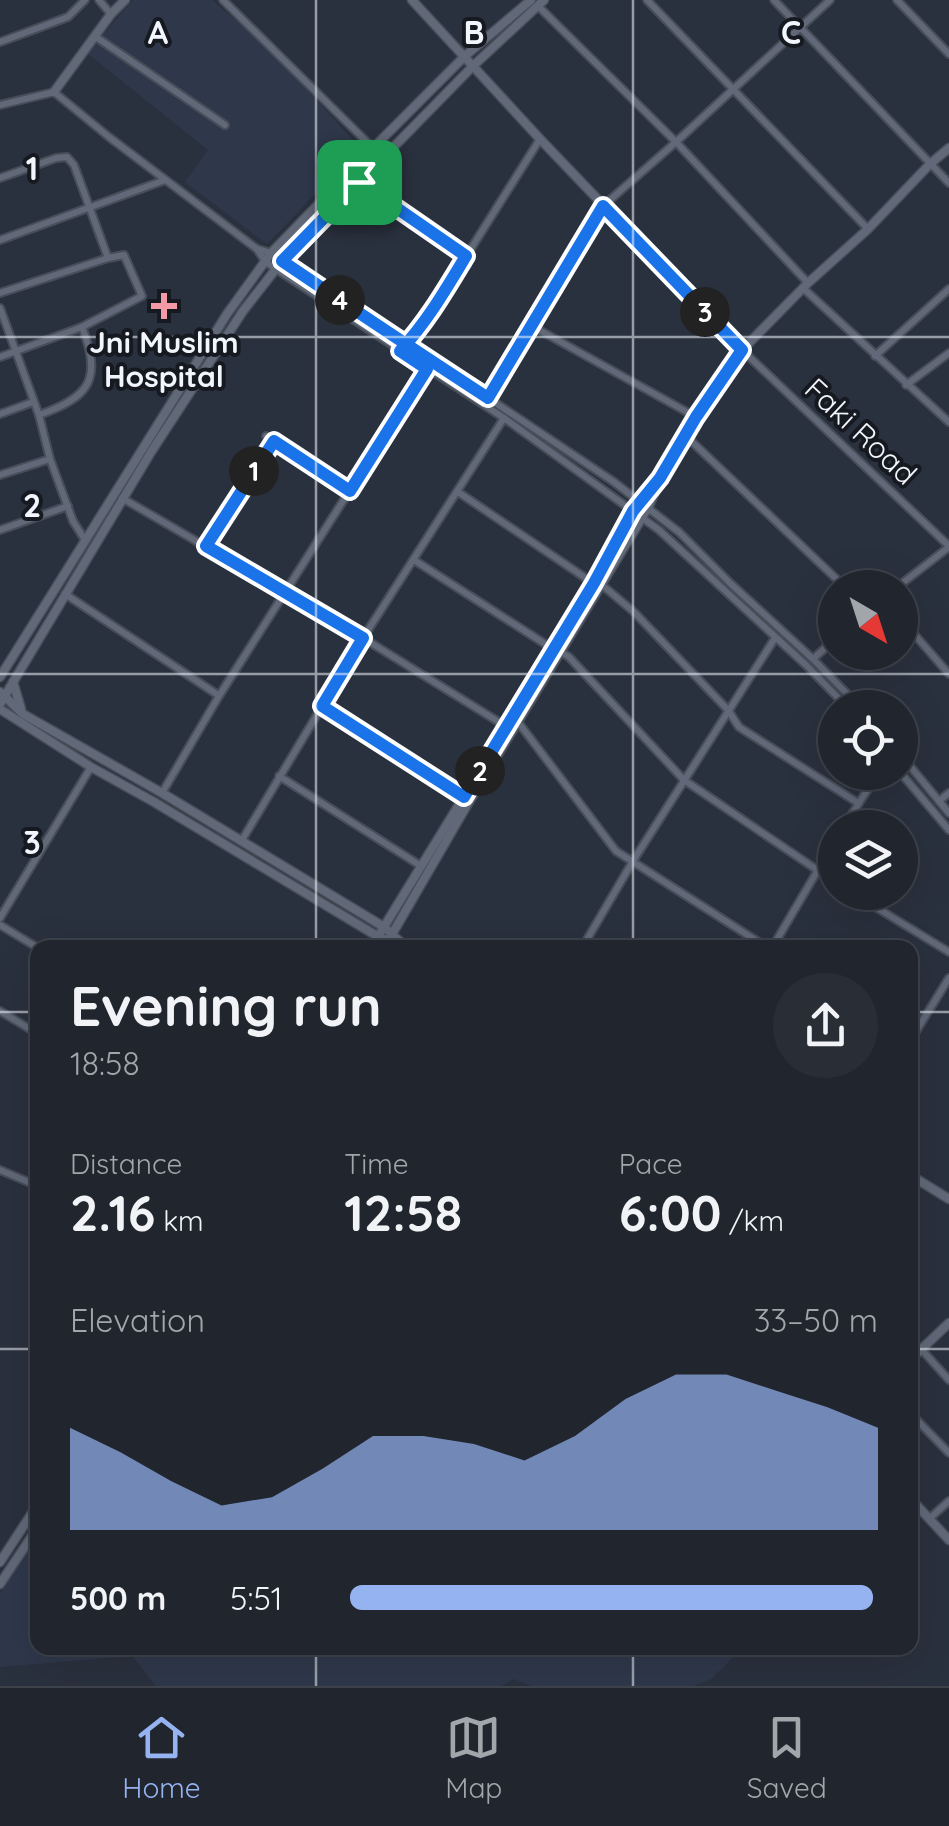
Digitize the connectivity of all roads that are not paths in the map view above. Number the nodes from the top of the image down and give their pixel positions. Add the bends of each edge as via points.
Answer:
1 (85, 0) edge
2 (98, 0) edge
3 (125, 0) edge
4 (223, 0) edge
5 (412, 0) edge
6 (648, 0) edge
7 (774, 0) edge
8 (830, 0) edge
9 (897, 0) edge
10 (538, 2) edge
11 (111, 14) junction
12 (800, 28) junction
13 (96, 37) junction
14 (0, 42) edge
15 (949, 54) edge
16 (466, 56) junction
17 (473, 66) junction
18 (734, 89) junction
19 (54, 92) junction
20 (0, 105) edge
21 (225, 125) dead end
22 (540, 139) junction
23 (676, 142) junction
24 (372, 148) junction
25 (949, 148) edge
26 (930, 164) junction
27 (0, 178) edge
28 (166, 180) junction
29 (359, 182) junction
30 (949, 183) edge
31 (603, 206) junction
32 (91, 207) junction
33 (868, 229) junction
34 (0, 240) edge
35 (466, 256) junction
36 (268, 257) junction
37 (108, 258) junction
38 (279, 265) junction
39 (806, 286) junction
40 (949, 289) edge
41 (0, 293) edge
42 (0, 308) edge
43 (82, 326) junction
44 (532, 326) junction
45 (403, 347) junction
46 (742, 350) junction
47 (16, 351) junction
48 (949, 354) edge
49 (875, 356) junction
50 (0, 357) edge
51 (427, 369) junction
52 (906, 385) junction
53 (488, 398) junction
54 (33, 402) junction
55 (0, 414) edge
56 (39, 415) junction
57 (696, 417) junction
58 (504, 418) junction
59 (949, 422) edge
60 (686, 436) junction
61 (50, 459) junction
62 (0, 476) edge
63 (660, 478) junction
64 (350, 491) junction
65 (458, 492) junction
66 (122, 498) junction
67 (640, 501) junction
68 (68, 506) junction
69 (648, 508) junction
70 (633, 511) junction
71 (642, 518) junction
72 (0, 530) edge
73 (85, 540) junction
74 (206, 546) junction
75 (949, 546) edge
76 (414, 560) junction
77 (827, 570) edge
78 (918, 571) edge
79 (598, 584) junction
80 (284, 592) junction
81 (65, 594) junction
82 (363, 638) junction
83 (775, 638) junction
84 (918, 639) edge
85 (557, 651) junction
86 (818, 653) edge
87 (813, 658) junction
88 (4, 662) edge
89 (949, 674) edge
90 (0, 677) edge
91 (12, 682) junction
92 (829, 690) edge
93 (844, 690) edge
94 (219, 696) junction
95 (1, 700) edge
96 (322, 706) junction
97 (728, 710) junction
98 (19, 717) junction
99 (0, 721) edge
100 (518, 722) junction
101 (507, 727) junction
102 (90, 767) junction
103 (279, 776) junction
104 (918, 776) edge
105 (684, 780) junction
106 (866, 790) edge
107 (915, 790) edge
108 (162, 793) junction
109 (949, 793) edge
110 (464, 797) junction
111 (939, 801) junction
112 (858, 802) junction
113 (853, 810) edge
114 (949, 813) edge
115 (949, 830) edge
116 (242, 840) junction
117 (633, 861) junction
118 (420, 866) junction
119 (817, 872) joint
120 (881, 910) edge
121 (0, 922) edge
122 (384, 926) junction
123 (377, 936) junction
124 (375, 940) edge
125 (386, 940) edge
126 (388, 940) edge
127 (389, 940) edge
128 (587, 940) edge
129 (757, 940) edge
130 (775, 940) edge
131 (30, 943) edge
132 (949, 952) edge
133 (949, 978) edge
134 (0, 1012) edge
135 (918, 1026) edge
136 (30, 1029) edge
137 (0, 1170) edge
138 (918, 1180) edge
139 (30, 1183) edge
140 (949, 1199) edge
141 (949, 1322) edge
142 (921, 1349) junction
143 (918, 1352) edge
144 (949, 1380) edge
145 (918, 1420) edge
146 (949, 1453) edge
147 (949, 1501) edge
148 (918, 1507) edge
149 (30, 1516) edge
150 (929, 1519) junction
151 (30, 1538) edge
152 (949, 1540) edge
153 (0, 1562) edge
154 (0, 1584) edge

1 - 14 street via 68,17
2 - 11 street
3 - 11 street
4 - 24 street
5 - 16 street
6 - 18 street
7 - 12 street
8 - 12 street
9 - 15 street
10 - 16 street
10 - 17 street
10 - 23 street
11 - 13 street
12 - 18 street
12 - 26 street
13 - 19 street
13 - 21 street
16 - 17 street
16 - 24 street
17 - 22 street
17 - 29 street
18 - 23 street
18 - 33 street
19 - 20 street
19 - 28 street
22 - 31 street
22 - 35 street
23 - 31 street
23 - 39 street
24 - 36 street
25 - 26 street
26 - 30 street
26 - 33 street
27 - 32 street via 67,157
28 - 32 street
28 - 36 street
29 - 35 street
29 - 38 street
31 - 44 street
31 - 46 street
32 - 34 street
32 - 37 street
33 - 39 street
35 - 45 street
36 - 38 street
36 - 73 street
37 - 41 street
37 - 43 street via 124,256 142,296
38 - 45 street
38 - 66 street
39 - 46 street
39 - 49 street
40 - 49 street
42 - 47 street
43 - 47 street
43 - 56 street via 91,378 78,396
44 - 53 street
44 - 57 street
45 - 51 street
45 - 53 street
46 - 57 street
46 - 75 street, Faki Road
47 - 50 street
47 - 54 street
48 - 52 street
49 - 52 street
51 - 58 street
51 - 64 street
52 - 59 street
53 - 67 street
54 - 55 street
54 - 56 street
56 - 61 street
57 - 60 street
58 - 65 street
58 - 70 street
60 - 63 street
60 - 77 street
61 - 62 street
61 - 68 street
63 - 67 street
63 - 69 street
64 - 74 street via 270,439
64 - 80 street
65 - 76 street
65 - 79 street
66 - 74 street
66 - 81 street
67 - 69 street
67 - 70 street
68 - 72 street
68 - 73 street
69 - 71 street
69 - 87 street
70 - 71 street
70 - 79 street
71 - 79 street
71 - 83 street
73 - 88 street
74 - 80 street
75 - 78 street
76 - 82 street
76 - 85 street
79 - 85 street
79 - 97 street
80 - 82 street
80 - 94 street
81 - 91 street
81 - 94 street
82 - 96 street
82 - 101 street
83 - 92 street
83 - 97 street
84 - 89 street
85 - 100 street
85 - 101 street
85 - 105 street via 570,657
86 - 87 street
87 - 93 street
88 - 90 street
91 - 95 street
91 - 98 street
94 - 108 street
95 - 98 street
96 - 103 street
96 - 110 street
97 - 105 street
97 - 112 street via 739,727
98 - 99 street
98 - 102 street
98 - 108 street
100 - 117 street via 616,851
100 - 127 street
101 - 110 street
102 - 121 street
102 - 123 street
103 - 116 street
103 - 118 street
104 - 111 street
105 - 117 street
105 - 119 street
106 - 112 street
107 - 115 street
108 - 116 street
109 - 111 street
110 - 118 street
111 - 114 street
112 - 113 street
116 - 122 street
117 - 128 street
117 - 129 street
118 - 122 street
119 - 130 street
120 - 132 street
121 - 131 street
122 - 123 street
122 - 126 street
123 - 124 street
123 - 125 street
133 - 135 street
134 - 136 street
137 - 139 street
138 - 140 street
141 - 142 street
142 - 143 street
142 - 144 street
145 - 146 street
147 - 150 street
148 - 150 street
149 - 153 street
150 - 152 street
151 - 154 street

